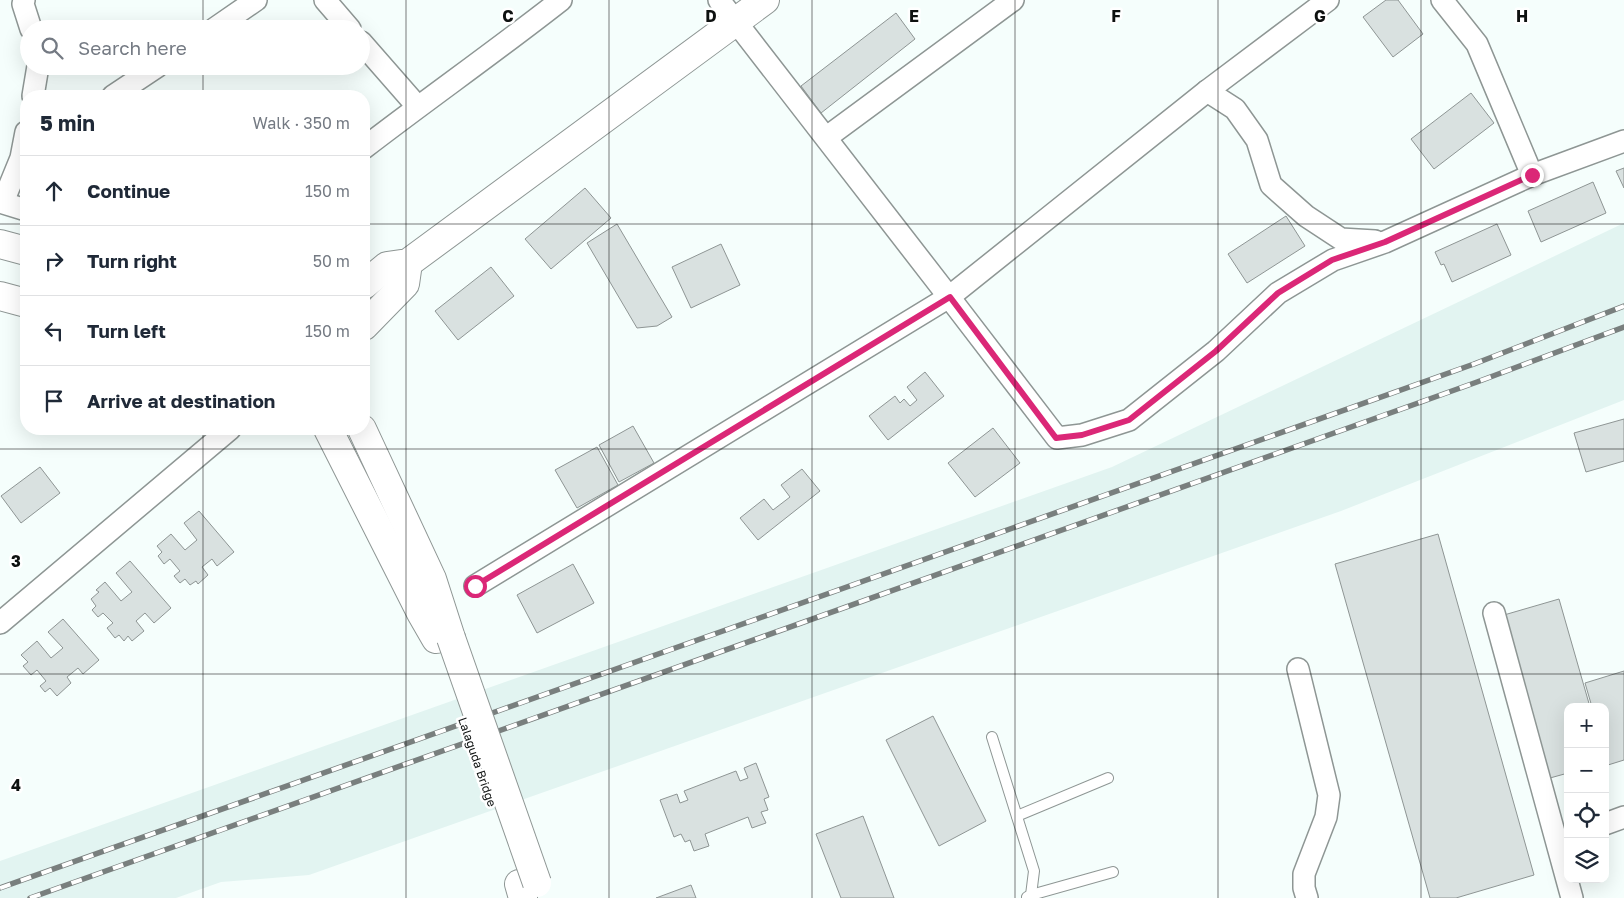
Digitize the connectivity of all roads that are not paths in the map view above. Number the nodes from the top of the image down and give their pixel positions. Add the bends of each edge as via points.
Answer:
1 (24, 0) edge
2 (256, 0) edge
3 (325, 0) edge
4 (719, 0) edge
5 (765, 0) edge
6 (1013, 0) edge
7 (1328, 0) edge
8 (1442, 0) edge
9 (552, 3) edge
10 (28, 20) edge
11 (227, 20) edge
12 (342, 20) edge
13 (735, 22) junction
14 (370, 52) edge
15 (36, 75) edge
16 (144, 75) edge
17 (34, 90) edge
18 (122, 90) edge
19 (1207, 91) junction
20 (418, 106) junction
21 (826, 137) junction
22 (1624, 141) edge
23 (370, 143) edge
24 (20, 164) edge
25 (1532, 175) junction
26 (1, 202) edge
27 (20, 208) edge
28 (1385, 242) junction
29 (0, 244) edge
30 (20, 249) edge
31 (408, 263) junction
32 (370, 280) edge
33 (0, 296) edge
34 (950, 297) junction
35 (20, 301) edge
36 (370, 320) edge
37 (223, 435) edge
38 (331, 435) edge
39 (365, 435) edge
40 (475, 586) dead end
41 (1494, 613) dead end
42 (0, 623) edge
43 (443, 639) junction
44 (1298, 668) dead end
45 (992, 737) dead end
46 (1108, 778) dead end
47 (1017, 816) junction
48 (1624, 817) edge
49 (1609, 823) edge
50 (1562, 840) edge
51 (1113, 872) dead end
52 (530, 891) edge
53 (1028, 896) edge
54 (1307, 898) edge
55 (1572, 898) edge

1 - 10 street
2 - 11 street
3 - 12 street
4 - 13 street
5 - 13 street
6 - 21 street
7 - 19 street
8 - 25 street via 1477,44
9 - 20 street
13 - 21 street
13 - 31 street
14 - 20 street
15 - 17 street
16 - 18 street
19 - 28 street via 1234,109 1257,140 1271,185 1306,216 1341,239
19 - 34 street
20 - 23 street
21 - 34 street
22 - 25 street
24 - 26 street
25 - 28 street
26 - 27 street
28 - 34 street via 1332,260 1278,293 1216,351 1129,420 1082,435 1056,438
29 - 30 street
31 - 32 street via 386,266
31 - 36 street via 405,284
33 - 35 street
34 - 40 street
37 - 42 street
38 - 43 street via 416,605
39 - 43 street via 432,579
41 - 50 street
43 - 52 street, Lalaguda Bridge
44 - 54 street via 1329,794 1326,817 1304,874
45 - 47 lane
46 - 47 lane
47 - 53 lane via 1034,871
48 - 49 street
50 - 55 street
51 - 53 lane

